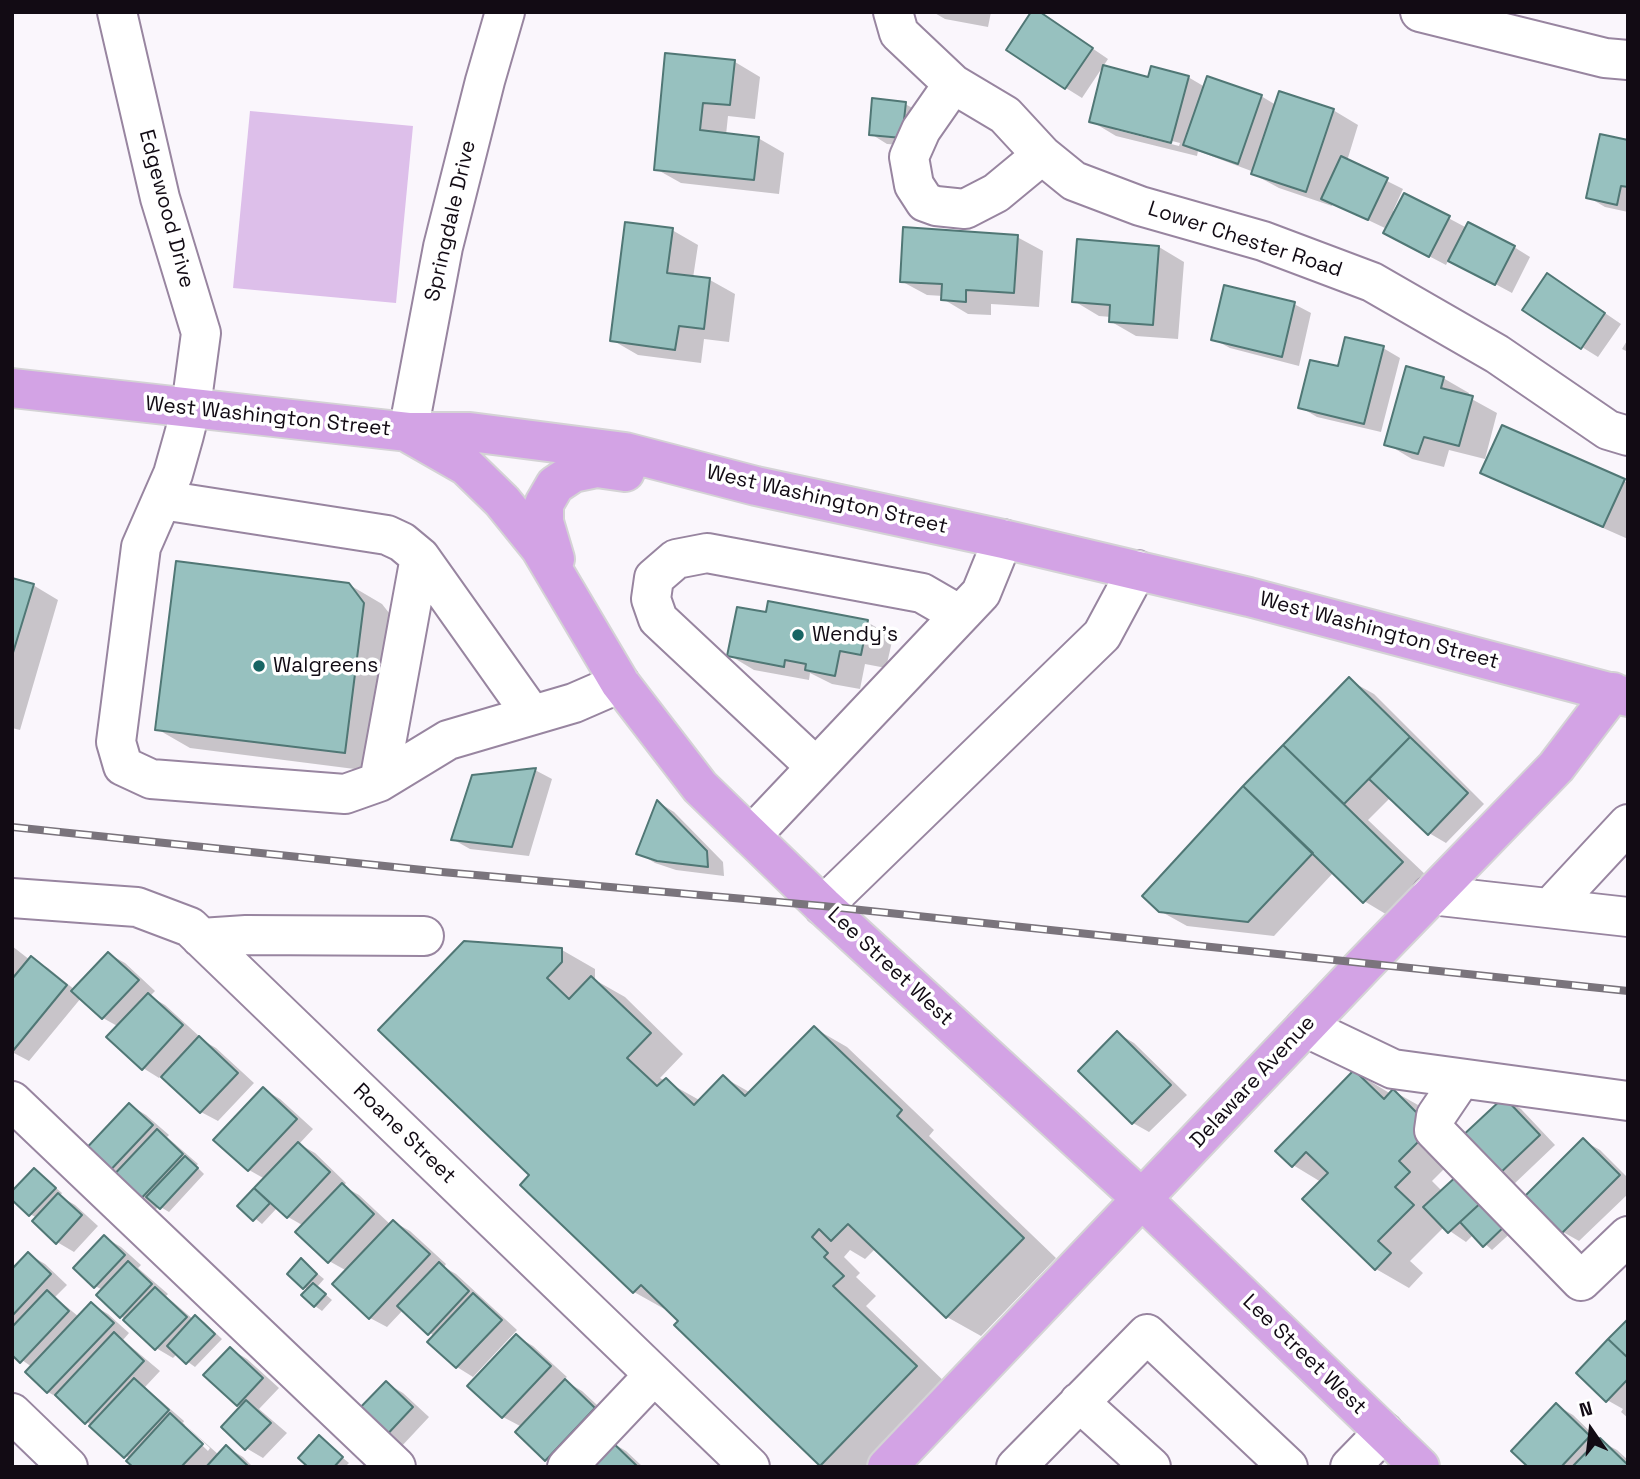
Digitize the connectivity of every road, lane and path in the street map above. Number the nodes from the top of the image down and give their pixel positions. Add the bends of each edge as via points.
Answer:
1 (117, 12) edge
2 (505, 12) edge
3 (892, 12) edge
4 (1420, 12) edge
5 (1628, 60) edge
6 (953, 85) junction
7 (1042, 155) junction
8 (12, 388) edge
9 (191, 407) junction
10 (408, 432) junction
11 (1628, 436) edge
12 (756, 486) junction
13 (162, 500) junction
14 (1003, 539) junction
15 (420, 557) junction
16 (1137, 570) junction
17 (563, 585) junction
18 (960, 615) junction
19 (620, 683) junction
20 (1620, 694) edge
21 (532, 715) junction
22 (816, 767) junction
23 (379, 782) junction
24 (1628, 824) edge
25 (751, 836) junction
26 (1431, 895) junction
27 (12, 898) edge
28 (823, 906) junction
29 (1550, 908) junction
30 (1628, 917) edge
31 (424, 936) dead end
32 (201, 938) junction
33 (1305, 1027) junction
34 (1461, 1079) junction
35 (12, 1101) edge
36 (1628, 1101) edge
37 (1142, 1199) junction
38 (1628, 1236) edge
39 (654, 1375) junction
40 (1079, 1402) junction
41 (12, 1413) edge
42 (1384, 1432) junction
43 (68, 1467) edge
44 (396, 1467) edge
45 (568, 1467) edge
46 (750, 1467) edge
47 (887, 1467) edge
48 (1016, 1467) edge
49 (1151, 1467) edge
50 (1288, 1467) edge
51 (1350, 1467) edge
52 (1420, 1467) edge

1 - 9 street, Edgewood Drive via 160,198 201,333
2 - 10 street, Springdale Drive via 443,247
3 - 6 street, Lower Chester Road via 898,33
4 - 5 street
6 - 7 street, Lower Chester Road via 1005,115
6 - 7 street via 909,157 914,186 925,202 965,209 996,194
7 - 11 street, Lower Chester Road via 1074,181 1140,206 1263,241 1372,282 1497,354 1608,430
8 - 9 main road, West Washington Street
9 - 10 main road, West Washington Street
9 - 13 street, Edgewood Drive
10 - 12 main road, West Washington Street via 470,432 625,452
10 - 17 main road, Lee Street West via 466,466 502,501
12 - 14 main road, West Washington Street
12 - 17 main road via 597,468 573,473 555,485 544,504 544,522
13 - 15 street via 387,535
13 - 23 street, Edgewood Drive via 141,547 116,742 123,766 151,779 345,794
14 - 16 main road, West Washington Street
14 - 18 street via 981,593
15 - 21 street
15 - 23 street
16 - 20 main road, West Washington Street
16 - 28 street via 1102,635
17 - 19 main road, Lee Street West
18 - 22 street
18 - 22 street via 922,593 707,553 676,559 654,578 651,598 658,619
19 - 21 street, Edgewood Drive
19 - 25 main road, Lee Street West via 700,787
20 - 26 main road, Delaware Avenue
21 - 23 street, Edgewood Drive via 448,740
22 - 25 street
24 - 29 street
25 - 28 main road, Lee Street West
26 - 29 street
26 - 33 main road, Delaware Avenue
27 - 32 street, Roane Street via 137,907 190,927
28 - 37 main road, Lee Street West
29 - 30 street
31 - 32 street
32 - 39 street, Roane Street
33 - 34 street via 1393,1069
33 - 37 main road, Delaware Avenue
34 - 36 street
34 - 38 street via 1436,1115 1434,1130 1581,1281
35 - 44 street
37 - 42 main road, Lee Street West
37 - 47 main road, Delaware Avenue
39 - 45 street
39 - 46 street, Roane Street
40 - 48 street
40 - 49 street
40 - 50 street via 1147,1334
41 - 43 street
42 - 51 street
42 - 52 main road, Lee Street West

